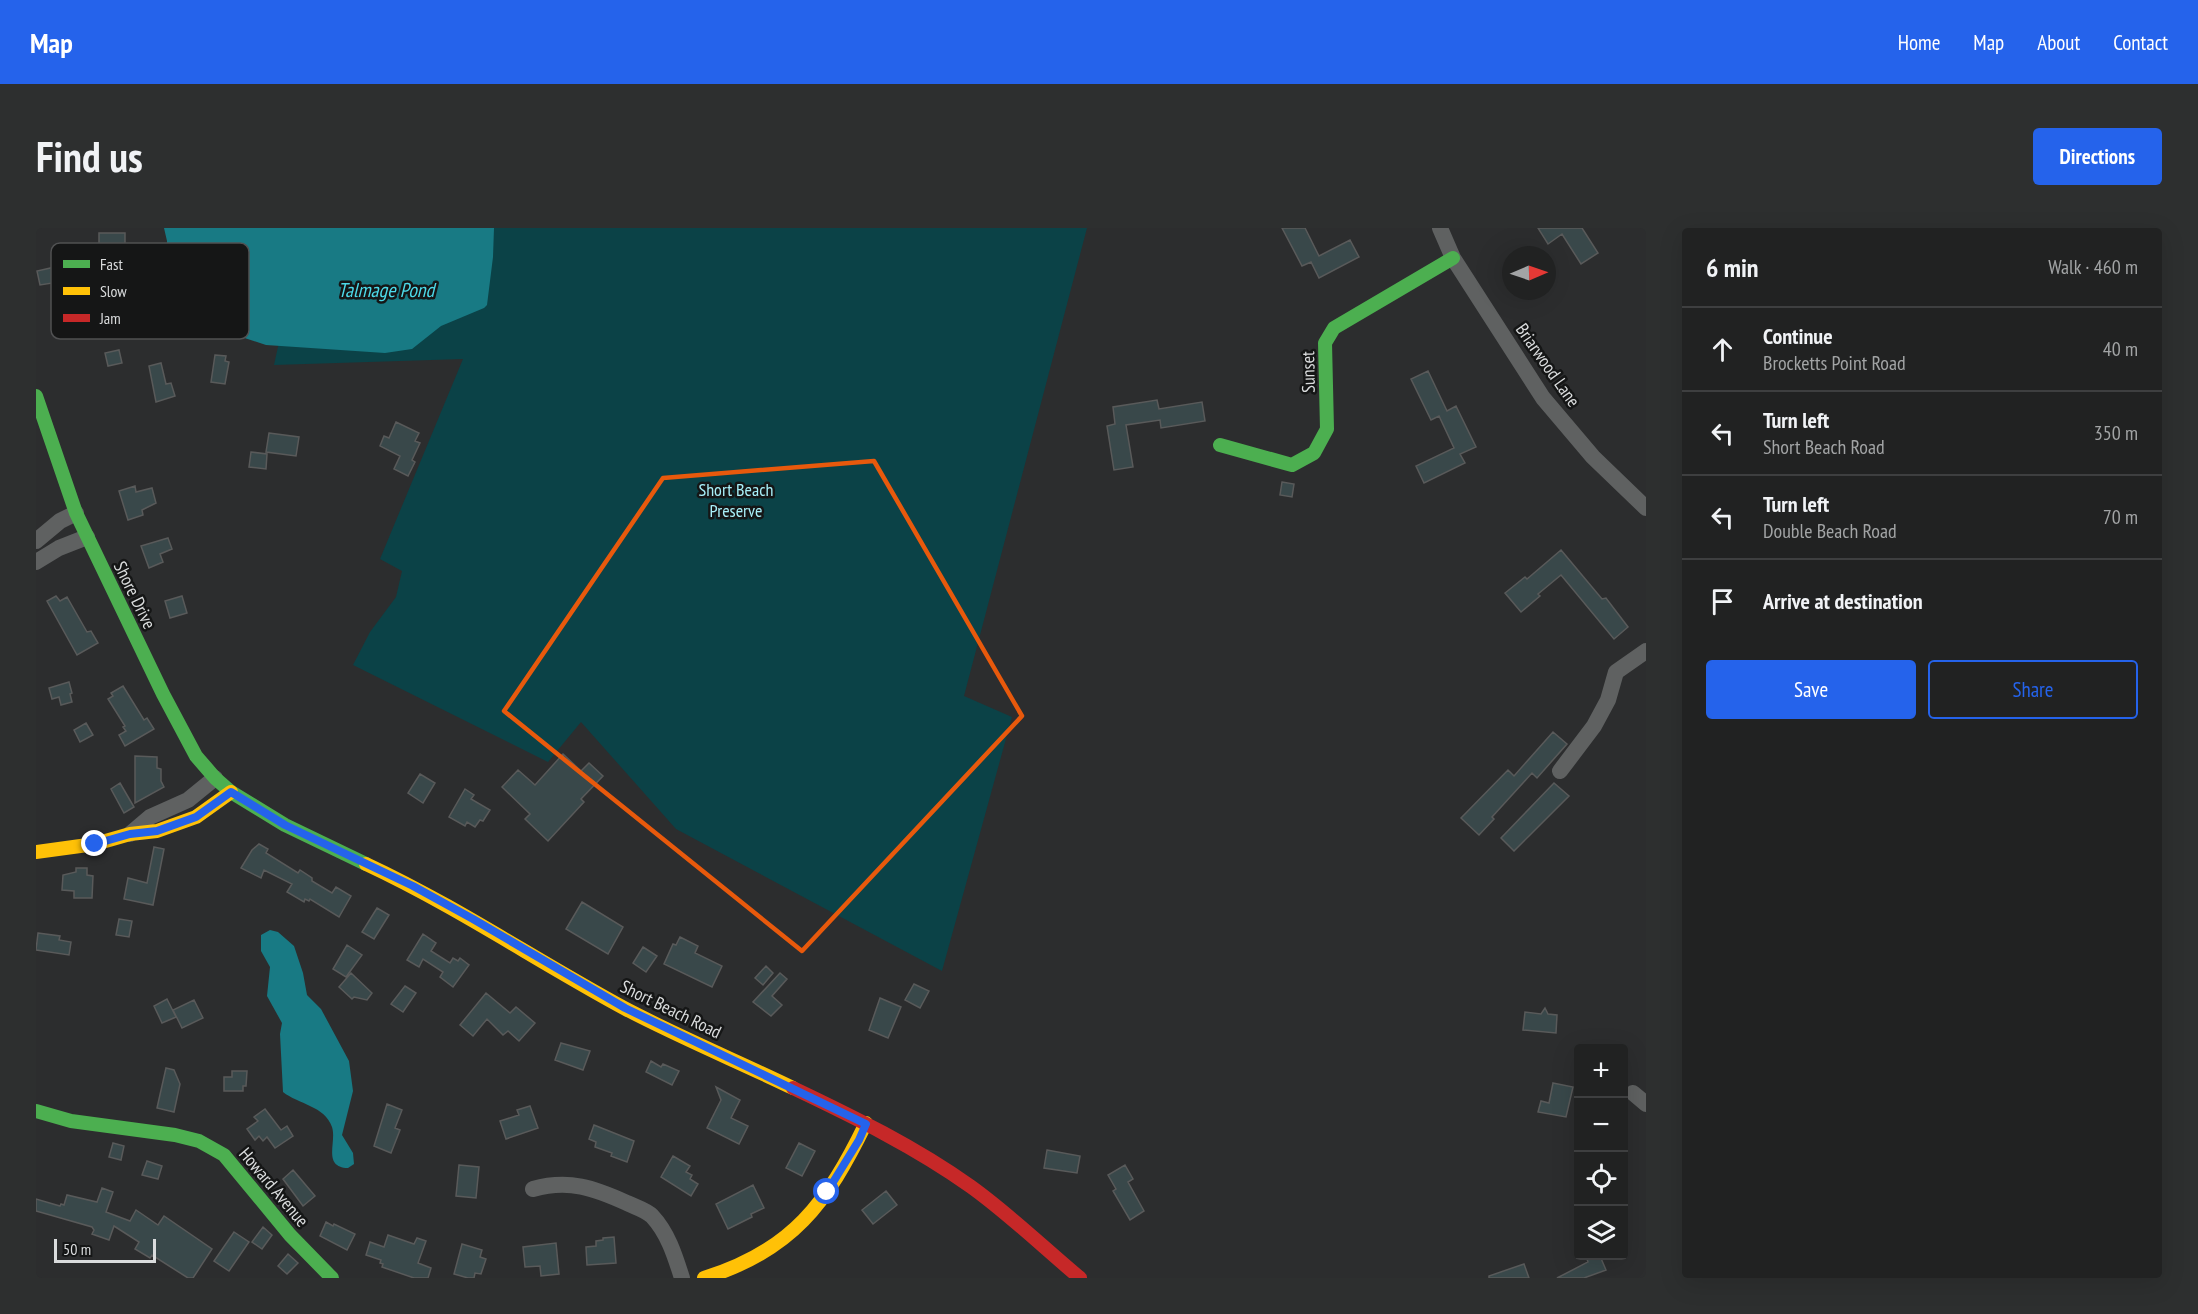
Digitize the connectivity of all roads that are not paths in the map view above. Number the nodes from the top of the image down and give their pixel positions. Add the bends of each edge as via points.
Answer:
1 (1440, 228) edge
2 (1453, 258) junction
3 (36, 396) edge
4 (1220, 445) dead end
5 (1646, 508) edge
6 (76, 513) junction
7 (87, 537) junction
8 (36, 541) edge
9 (36, 562) edge
10 (1646, 651) edge
11 (1560, 771) dead end
12 (215, 778) junction
13 (231, 792) junction
14 (130, 834) junction
15 (36, 852) edge
16 (1633, 1093) dead end
17 (1646, 1104) edge
18 (36, 1111) edge
19 (866, 1124) junction
20 (533, 1189) dead end
21 (334, 1277) edge
22 (682, 1278) edge
23 (704, 1278) edge
24 (1080, 1278) edge

1 - 2 street, Briarwood Lane
2 - 4 main road, Sunset via 1334,328 1325,343 1327,429 1314,453 1292,465
2 - 5 street, Briarwood Lane via 1543,398 1593,457
3 - 6 main road, Shore Drive
6 - 7 main road, Shore Drive
6 - 8 street
7 - 9 street
7 - 12 main road, Shore Drive via 185,738
10 - 11 street via 1616,672 1608,700 1594,726
12 - 13 main road, Shore Drive
12 - 14 street via 188,800 150,818
13 - 14 main road via 196,817 157,831
13 - 19 main road, Short Beach Road via 285,825 413,886 625,1008
14 - 15 main road via 95,844
16 - 17 street
18 - 21 main road, Howard Avenue via 71,1121 200,1141 224,1155 290,1235
19 - 23 main road via 827,1192 790,1236 745,1265
19 - 24 main road, Short Beach Road via 973,1188
20 - 22 street via 577,1184 650,1214 665,1233

